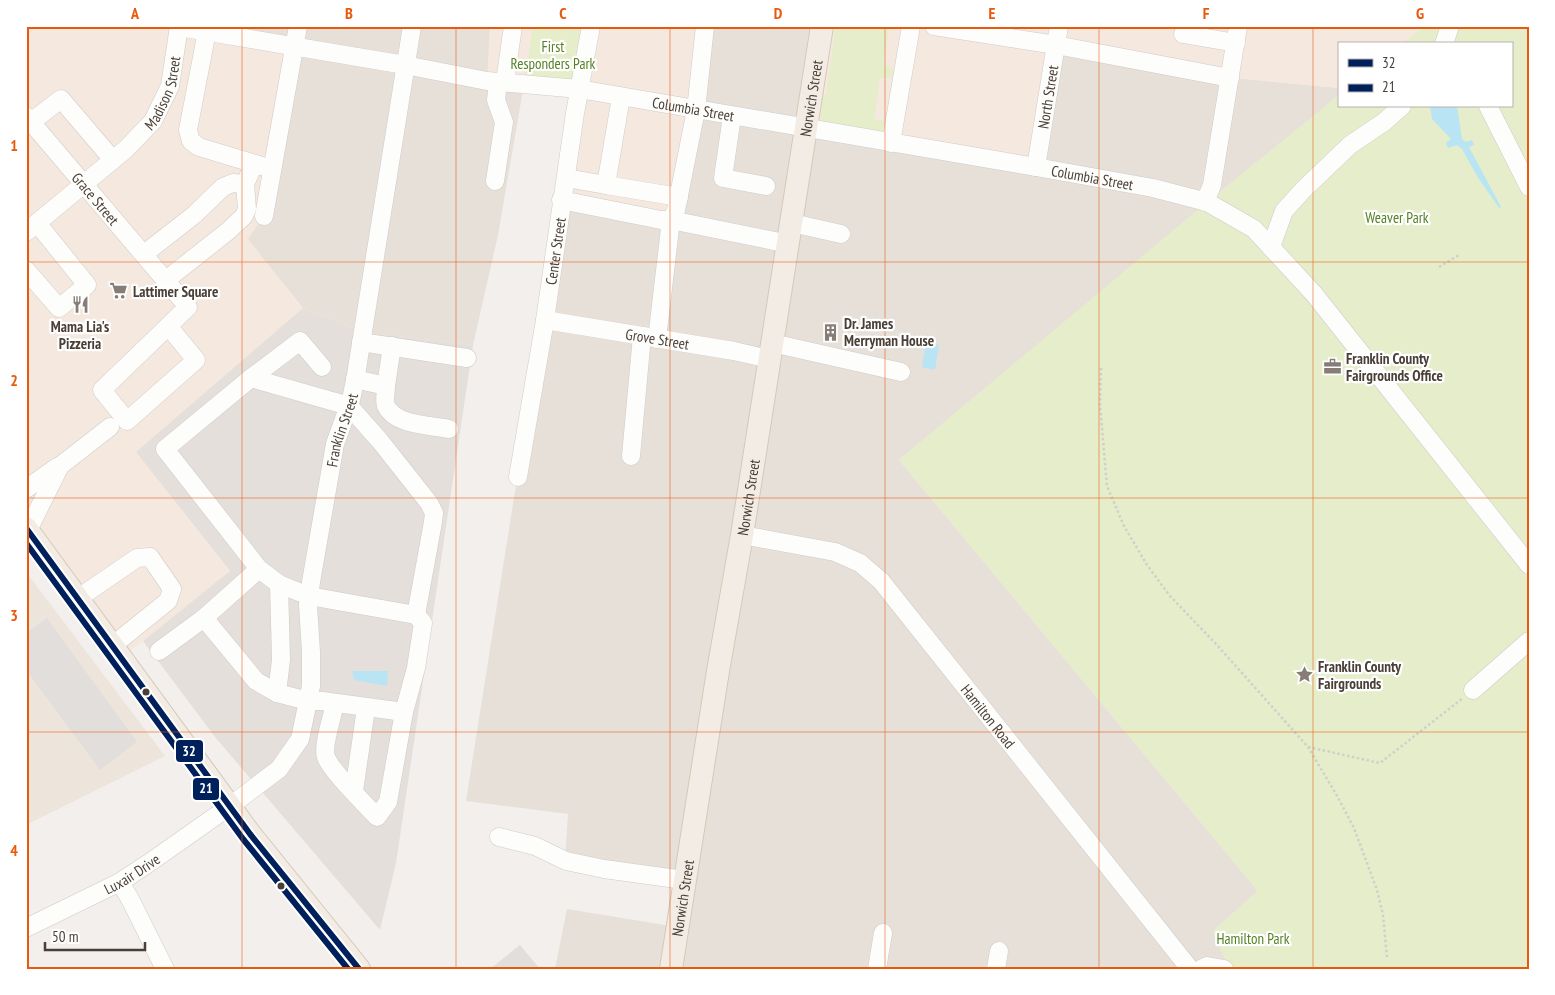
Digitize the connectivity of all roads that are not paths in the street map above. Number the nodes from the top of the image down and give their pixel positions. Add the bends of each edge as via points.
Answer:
1 (298, 26) edge
2 (412, 26) edge
3 (513, 26) edge
4 (591, 26) edge
5 (705, 26) edge
6 (822, 26) edge
7 (911, 26) edge
8 (937, 26) edge
9 (1059, 26) edge
10 (1450, 26) edge
11 (1455, 26) edge
12 (179, 27) edge
13 (207, 31) junction
14 (1183, 34) dead end
15 (1237, 34) edge
16 (1445, 42) edge
17 (1459, 42) edge
18 (295, 46) junction
19 (1056, 46) junction
20 (405, 65) junction
21 (1230, 78) junction
22 (502, 82) junction
23 (579, 89) junction
24 (621, 97) junction
25 (1400, 108) edge
26 (1489, 108) edge
27 (696, 110) junction
28 (732, 116) junction
29 (29, 119) edge
30 (807, 128) junction
31 (892, 143) junction
32 (120, 155) junction
33 (254, 164) junction
34 (1036, 167) junction
35 (272, 169) junction
36 (566, 178) junction
37 (495, 181) dead end
38 (245, 184) junction
39 (84, 185) junction
40 (606, 185) junction
41 (766, 186) dead end
42 (1529, 187) edge
43 (679, 197) junction
44 (561, 200) junction
45 (1206, 202) junction
46 (264, 216) dead end
47 (672, 220) junction
48 (32, 227) edge
49 (790, 234) junction
50 (840, 234) dead end
51 (1271, 247) junction
52 (144, 254) junction
53 (26, 270) edge
54 (166, 280) junction
55 (544, 320) junction
56 (168, 326) junction
57 (649, 338) junction
58 (361, 342) junction
59 (392, 346) junction
60 (771, 351) junction
61 (467, 358) dead end
62 (322, 367) dead end
63 (901, 372) dead end
64 (251, 378) junction
65 (355, 380) junction
66 (386, 386) junction
67 (349, 406) junction
68 (110, 427) dead end
69 (449, 429) dead end
70 (631, 456) dead end
71 (60, 466) junction
72 (518, 477) dead end
73 (26, 489) edge
74 (742, 535) junction
75 (29, 537) edge
76 (1529, 565) edge
77 (259, 570) junction
78 (279, 584) junction
79 (309, 596) junction
80 (77, 599) junction
81 (416, 615) junction
82 (204, 618) junction
83 (1529, 641) edge
84 (112, 646) junction
85 (159, 651) dead end
86 (1473, 690) road end
87 (277, 693) junction
88 (308, 701) junction
89 (335, 703) junction
90 (366, 708) junction
91 (404, 712) junction
92 (354, 791) junction
93 (230, 806) junction
94 (498, 836) dead end
95 (684, 880) junction
96 (120, 882) junction
97 (26, 928) edge
98 (883, 933) dead end
99 (999, 950) dead end
100 (165, 969) edge
101 (359, 969) edge
102 (670, 969) edge
103 (877, 969) edge
104 (996, 969) edge
105 (1190, 969) edge
106 (1201, 969) edge
107 (1224, 969) edge

1 - 18 street
2 - 20 street, Franklin Street
3 - 22 street
4 - 23 street, Center Street
5 - 27 street
6 - 30 main road, Norwich Street
7 - 31 street
8 - 19 street
9 - 19 street, North Street
10 - 16 street
11 - 17 street
12 - 13 street, Columbia Street
12 - 32 street, Madison Street via 170,86 153,121
13 - 18 street, Columbia Street
13 - 33 street via 188,130 199,147
14 - 15 street
15 - 21 street
18 - 20 street, Columbia Street
18 - 35 street
19 - 21 street
19 - 34 street, North Street
20 - 22 street, Columbia Street
20 - 58 street, Franklin Street
21 - 45 street via 1212,185
22 - 23 street, Columbia Street
22 - 37 street via 496,100 504,122
23 - 24 street, Columbia Street
23 - 36 street, Center Street
24 - 27 street, Columbia Street
24 - 40 street
25 - 51 street via 1350,145 1303,190 1284,211
26 - 42 street
27 - 28 street, Columbia Street
27 - 43 street
28 - 30 street, Columbia Street
28 - 41 street via 723,178
29 - 32 street via 61,99
29 - 39 street, Grace Street
30 - 31 street, Columbia Street
30 - 49 main road, Norwich Street
31 - 34 street, Columbia Street
32 - 39 street, Madison Street
33 - 35 street
33 - 38 street
34 - 45 street, Columbia Street via 1153,188
35 - 46 street
36 - 40 street
36 - 44 street, Center Street
38 - 52 street via 233,183 223,187 194,216
38 - 54 street via 247,209 244,216
39 - 48 street, Madison Street
39 - 52 street, Grace Street
40 - 43 street
43 - 47 street
44 - 47 street
44 - 55 street, Center Street
45 - 51 street, Columbia Street via 1254,229
47 - 49 street
47 - 57 street
48 - 53 street via 87,286 59,308
49 - 50 street
49 - 60 main road, Norwich Street
51 - 76 street, Columbia Street via 1314,294
52 - 54 street, Grace Street
54 - 56 street, Grace Street via 188,307
55 - 57 street, Grove Street
55 - 72 street, Center Street
56 - 56 street via 102,390 127,421 196,360
57 - 60 street, Grove Street via 734,351
57 - 70 street
58 - 59 street
58 - 65 street, Franklin Street
59 - 61 street
59 - 66 street
60 - 63 street, Grove Street
60 - 74 main road, Norwich Street
62 - 64 street via 300,341
64 - 67 street
64 - 77 street via 165,449
65 - 66 street
65 - 67 street, Franklin Street
66 - 69 street via 385,404 401,420
67 - 79 street, Franklin Street via 332,457
67 - 81 street via 400,465 434,513
68 - 71 street
71 - 73 street
71 - 75 street
74 - 95 main road, Norwich Street
74 - 105 street, Hamilton Road via 835,552 860,563 880,581
75 - 80 main road
77 - 78 street
77 - 82 street
78 - 79 street
78 - 87 street via 281,660
79 - 81 street
79 - 88 street, Franklin Street via 311,686
80 - 84 main road
80 - 84 street via 137,558 150,557 172,589 168,601
81 - 91 street via 422,623 416,668
82 - 85 street
82 - 87 street via 256,681
83 - 86 street
84 - 93 main road
87 - 88 street
88 - 89 street
88 - 93 street, Franklin Street via 300,739 291,754 279,769
89 - 90 street
89 - 92 street via 325,756
90 - 91 street
90 - 92 street
91 - 92 street via 388,802 377,817
93 - 96 street, Luxair Drive
93 - 101 main road
94 - 95 street via 535,846 566,862
95 - 102 main road, Norwich Street
96 - 97 street, Luxair Drive
96 - 100 street
98 - 103 street
99 - 104 street
106 - 107 street via 1207,966

